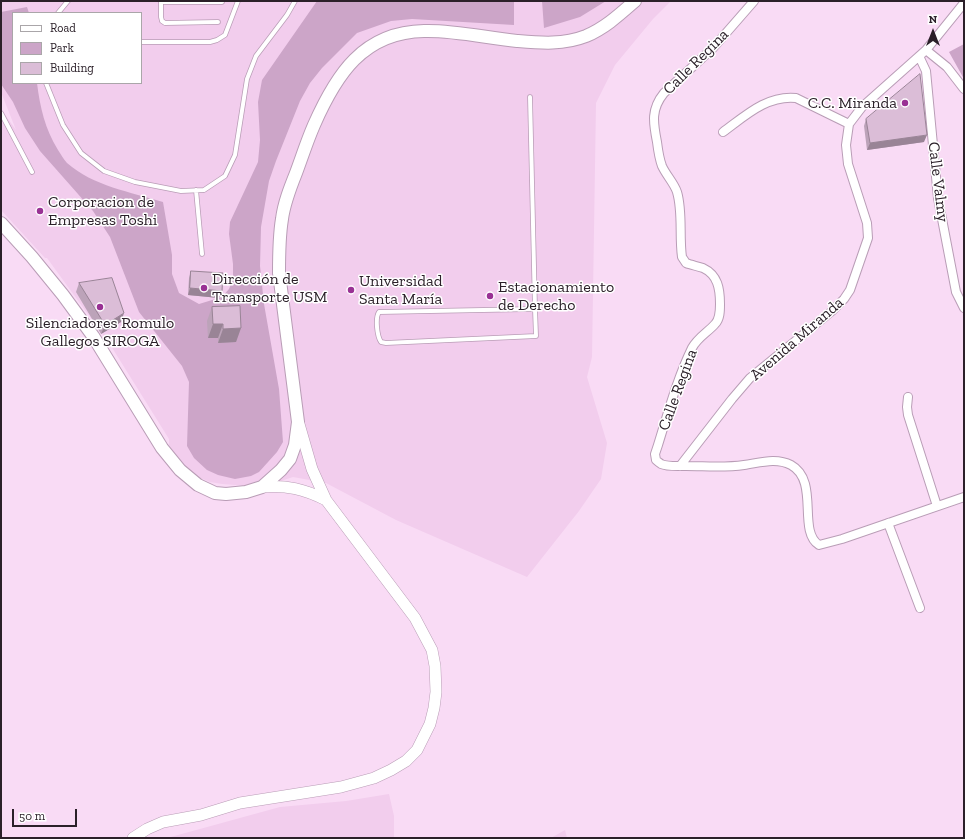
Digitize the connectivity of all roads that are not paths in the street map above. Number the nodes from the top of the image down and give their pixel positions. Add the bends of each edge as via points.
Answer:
1 (68, 1) edge
2 (161, 1) edge
3 (238, 1) edge
4 (295, 1) edge
5 (635, 1) edge
6 (754, 1) edge
7 (222, 2) edge
8 (964, 3) edge
9 (59, 12) edge
10 (218, 22) dead end
11 (142, 42) edge
12 (926, 50) junction
13 (919, 56) junction
14 (46, 84) edge
15 (964, 89) edge
16 (530, 97) dead end
17 (1, 112) edge
18 (849, 124) junction
19 (723, 132) dead end
20 (32, 172) dead end
21 (196, 190) junction
22 (1, 223) edge
23 (202, 254) dead end
24 (535, 308) junction
25 (964, 308) edge
26 (908, 397) dead end
27 (298, 422) junction
28 (680, 466) junction
29 (262, 487) junction
30 (964, 497) edge
31 (326, 500) junction
32 (937, 506) junction
33 (888, 523) junction
34 (920, 608) dead end
35 (133, 838) edge

1 - 9 lane
2 - 7 lane
2 - 10 lane via 161,17 165,23
3 - 11 lane via 225,35 217,40
4 - 21 lane via 256,56 249,73 234,155 225,176 204,190
5 - 27 main road via 608,24 585,36 560,42 503,40 438,31 411,32 378,42 351,62 325,100 307,141 281,221 279,273
6 - 28 street, Calle Regina via 714,48 664,93 654,110 653,123 662,165 677,191 682,256 686,263 710,273 717,280 720,290 719,316 716,323 699,337 692,348 655,454 656,460 662,464
8 - 12 street, Avenida Miranda
12 - 13 street, Avenida Miranda
12 - 15 street via 947,68
13 - 18 street, Avenida Miranda via 862,107
13 - 25 street, Calle Valmy via 926,71 938,198 956,292
14 - 21 lane via 63,125 81,154 104,171 135,182 181,191
16 - 24 lane
17 - 20 lane
18 - 19 street via 796,98 788,98 776,99 762,105
18 - 28 street, Avenida Miranda via 846,145 848,164 868,223 868,238 850,290 832,311 750,378
21 - 23 lane
22 - 29 main road via 80,317 162,448 180,470 198,485 215,493 237,494
24 - 24 lane via 536,336 386,343 378,339 379,312
26 - 32 street via 908,415
27 - 29 main road via 290,459
27 - 31 main road via 312,469
28 - 33 street, Calle Regina via 729,466 772,461 792,466 804,478 810,531 812,538 819,545
29 - 31 main road via 294,488
30 - 32 street
31 - 35 main road via 415,618 432,650 436,692 430,724 424,737 406,761 374,778 341,787 240,802 201,815 163,822
32 - 33 street
33 - 34 street

